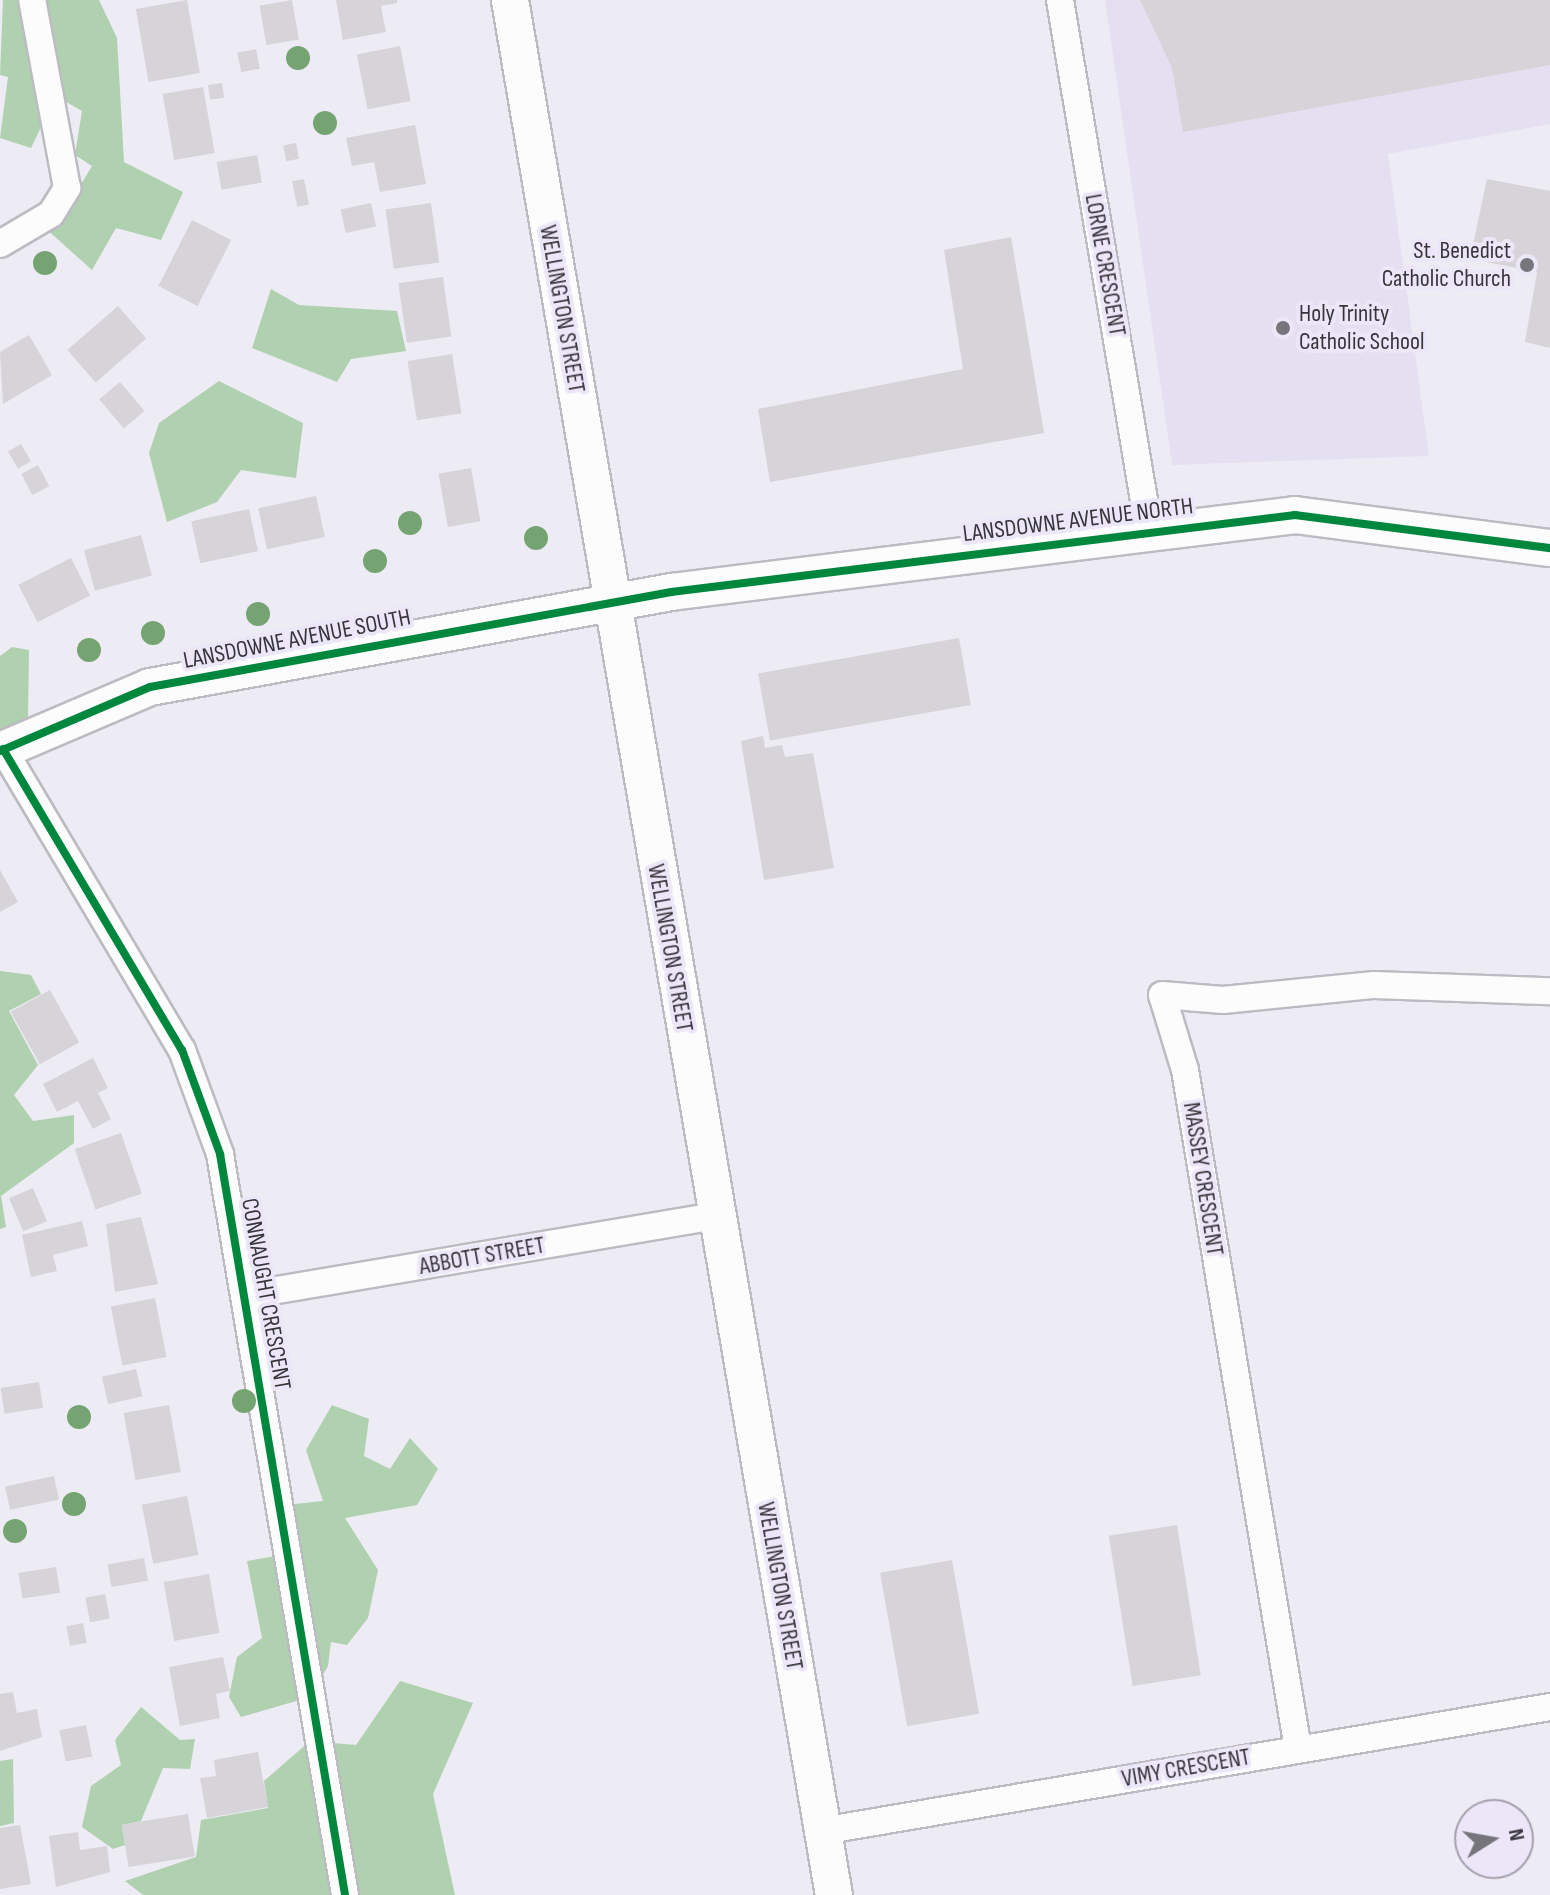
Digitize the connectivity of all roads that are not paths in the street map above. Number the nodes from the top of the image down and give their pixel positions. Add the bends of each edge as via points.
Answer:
1 (32, 0) edge
2 (510, 0) edge
3 (1060, 0) edge
4 (0, 244) edge
5 (1149, 530) junction
6 (1550, 548) edge
7 (612, 600) junction
8 (2, 750) edge
9 (1550, 991) edge
10 (716, 1216) junction
11 (248, 1295) junction
12 (1550, 1707) edge
13 (1298, 1749) junction
14 (822, 1831) junction
15 (345, 1895) edge
16 (834, 1895) edge

1 - 4 street via 67,188 51,214
2 - 7 main road, WELLINGTON STREET
3 - 5 street, LORNE CRESCENT
5 - 6 main road, LANSDOWNE AVENUE NORTH via 1295,515
5 - 7 main road, LANSDOWNE AVENUE NORTH
7 - 8 main road, LANSDOWNE AVENUE SOUTH via 150,687
7 - 10 main road, WELLINGTON STREET
8 - 11 street, CONNAUGHT CRESCENT via 182,1050 220,1154
9 - 13 street, MASSEY CRESCENT via 1374,985 1223,1000 1162,995 1185,1070
10 - 11 street, ABBOTT STREET
10 - 14 main road, WELLINGTON STREET
11 - 15 street, CONNAUGHT CRESCENT
12 - 13 street, VIMY CRESCENT
13 - 14 street, VIMY CRESCENT
14 - 16 main road, WELLINGTON STREET

